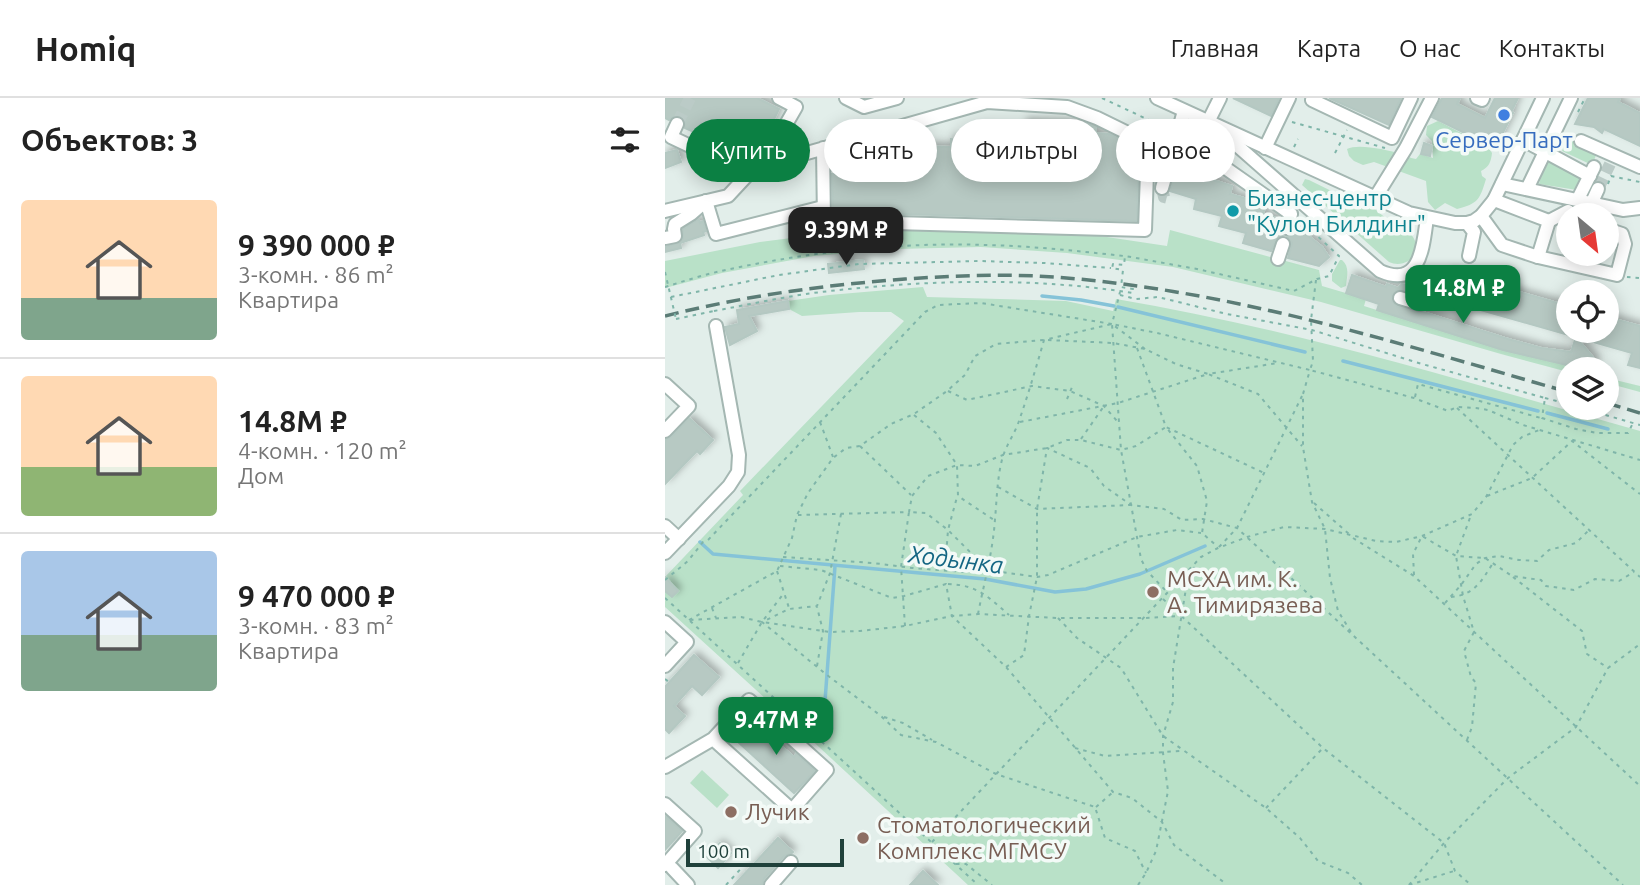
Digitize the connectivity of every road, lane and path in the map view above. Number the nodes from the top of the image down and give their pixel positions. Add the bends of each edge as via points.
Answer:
1 (779, 98) edge
2 (846, 98) edge
3 (897, 98) edge
4 (1102, 98) edge
5 (1157, 98) edge
6 (1220, 98) edge
7 (1289, 98) edge
8 (1313, 98) edge
9 (1411, 98) edge
10 (1432, 98) edge
11 (1477, 98) edge
12 (1483, 98) edge
13 (1543, 98) edge
14 (1571, 98) edge
15 (1585, 98) edge
16 (988, 100) edge
17 (1184, 111) junction
18 (1578, 112) dead end
19 (1140, 119) edge
20 (1182, 119) edge
21 (1201, 119) edge
22 (1213, 119) edge
23 (1289, 121) dead end
24 (677, 124) dead end
25 (1347, 130) dead end
26 (1235, 135) edge
27 (1343, 137) junction
28 (1298, 139) dead end
29 (1523, 140) junction
30 (1581, 141) dead end
31 (1235, 145) edge
32 (823, 148) junction
33 (1265, 148) junction
34 (1294, 148) dead end
35 (1545, 151) junction
36 (1335, 153) dead end
37 (1402, 153) junction
38 (1640, 167) edge
39 (1235, 175) edge
40 (1164, 182) edge
41 (1640, 182) edge
42 (1502, 184) junction
43 (1162, 188) dead end
44 (1602, 188) joint
45 (1527, 189) junction
46 (1375, 198) junction
47 (1494, 200) junction
48 (706, 201) junction
49 (1575, 203) edge
50 (1578, 203) edge
51 (1580, 203) edge
52 (823, 207) junction
53 (1640, 208) edge
54 (1619, 209) edge
55 (665, 211) edge
56 (1291, 214) junction
57 (1481, 216) junction
58 (1556, 217) edge
59 (1427, 218) junction
60 (1549, 221) junction
61 (1467, 223) junction
62 (1287, 228) dead end
63 (1619, 233) edge
64 (665, 238) edge
65 (1283, 244) dead end
66 (1125, 256) junction
67 (1469, 256) dead end
68 (1538, 257) junction
69 (1278, 259) dead end
70 (1556, 261) edge
71 (1578, 266) edge
72 (1112, 268) junction
73 (665, 272) edge
74 (1317, 279) junction
75 (665, 286) edge
76 (1120, 290) junction
77 (1119, 295) junction
78 (671, 298) junction
79 (1400, 298) dead end
80 (1420, 304) dead end
81 (715, 317) junction
82 (1112, 324) junction
83 (1312, 330) junction
84 (1044, 340) junction
85 (1113, 343) junction
86 (1137, 348) junction
87 (1145, 349) junction
88 (1280, 363) junction
89 (1310, 370) junction
90 (1207, 374) junction
91 (665, 384) edge
92 (1073, 385) dead end
93 (1031, 386) junction
94 (947, 391) junction
95 (1070, 391) junction
96 (1153, 391) junction
97 (1303, 394) junction
98 (1414, 398) junction
99 (1545, 398) junction
100 (1067, 399) dead end
101 (1556, 401) edge
102 (1118, 403) junction
103 (1104, 406) junction
104 (1457, 407) junction
105 (913, 414) junction
106 (1542, 418) junction
107 (1619, 419) edge
108 (820, 422) junction
109 (1019, 422) junction
110 (1118, 423) junction
111 (1633, 423) junction
112 (1640, 425) edge
113 (1285, 426) junction
114 (1166, 427) junction
115 (665, 430) edge
116 (1539, 430) junction
117 (1081, 440) junction
118 (1572, 441) junction
119 (860, 446) junction
120 (1303, 447) junction
121 (1047, 448) junction
122 (1121, 450) junction
123 (1003, 455) junction
124 (1507, 455) junction
125 (833, 458) junction
126 (1640, 460) edge
127 (957, 465) junction
128 (1263, 473) junction
129 (1532, 478) junction
130 (997, 486) junction
131 (1640, 494) edge
132 (912, 496) junction
133 (958, 496) junction
134 (1486, 496) junction
135 (1312, 502) junction
136 (1131, 505) junction
137 (1037, 509) junction
138 (909, 512) junction
139 (841, 514) junction
140 (1472, 514) junction
141 (797, 515) junction
142 (1203, 519) junction
143 (995, 521) junction
144 (665, 526) edge
145 (1237, 528) junction
146 (1325, 529) junction
147 (948, 530) junction
148 (1589, 530) junction
149 (1202, 533) junction
150 (1351, 536) junction
151 (1422, 536) junction
152 (1137, 537) junction
153 (1247, 537) junction
154 (679, 539) junction
155 (1219, 548) junction
156 (665, 553) edge
157 (1457, 556) junction
158 (782, 557) junction
159 (1201, 557) junction
160 (1485, 558) junction
161 (833, 561) junction
162 (1493, 563) junction
163 (779, 566) junction
164 (901, 567) junction
165 (987, 570) junction
166 (777, 571) junction
167 (945, 571) junction
168 (1634, 572) junction
169 (830, 573) junction
170 (1188, 576) junction
171 (1414, 576) junction
172 (1512, 576) junction
173 (1037, 577) junction
174 (1640, 577) edge
175 (665, 580) edge
176 (946, 584) junction
177 (1461, 585) junction
178 (982, 592) junction
179 (1168, 592) junction
180 (784, 593) junction
181 (904, 596) junction
182 (1463, 596) junction
183 (1450, 597) junction
184 (665, 598) edge
185 (1162, 599) junction
186 (1444, 604) junction
187 (817, 606) junction
188 (712, 608) junction
189 (789, 609) junction
190 (978, 614) junction
191 (1009, 615) junction
192 (952, 616) junction
193 (1029, 616) junction
194 (1182, 616) junction
195 (1057, 618) junction
196 (1144, 618) junction
197 (716, 619) junction
198 (689, 620) junction
199 (665, 622) edge
200 (762, 622) junction
201 (905, 626) junction
202 (823, 631) junction
203 (1474, 632) junction
204 (1354, 636) junction
205 (1640, 644) edge
206 (1105, 659) junction
207 (737, 664) junction
208 (665, 666) edge
209 (817, 667) junction
210 (1006, 667) junction
211 (1608, 668) junction
212 (665, 679) edge
213 (669, 682) dead end
214 (881, 716) junction
215 (1049, 718) junction
216 (1576, 727) junction
217 (1163, 736) junction
218 (713, 739) junction
219 (1467, 741) junction
220 (936, 742) junction
221 (1074, 748) junction
222 (1323, 748) junction
223 (1182, 751) junction
224 (1163, 753) junction
225 (665, 767) edge
226 (996, 774) junction
227 (1508, 778) junction
228 (1640, 786) edge
229 (1113, 792) junction
230 (665, 804) edge
231 (1095, 807) junction
232 (1266, 808) junction
233 (1162, 822) junction
234 (932, 842) junction
235 (1444, 842) junction
236 (791, 862) dead end
237 (956, 864) junction
238 (667, 865) edge
239 (752, 866) dead end
240 (1455, 870) junction
241 (1146, 873) junction
242 (688, 885) edge
243 (726, 885) edge
244 (771, 885) edge
245 (978, 885) edge
246 (992, 885) edge
247 (1138, 885) edge
248 (1226, 885) edge
249 (1362, 885) edge
250 (1409, 885) edge
251 (1471, 885) edge
252 (1623, 885) edge

1 - 24 street via 796,107 781,133 711,156 671,137
2 - 3 street via 864,107
4 - 19 path
5 - 17 street
6 - 22 street
7 - 33 street
8 - 9 street via 1392,138
10 - 37 street
11 - 12 street
13 - 29 street
14 - 35 street
15 - 18 path
16 - 32 street
16 - 52 street via 1067,107 1148,143 1145,230 824,221
17 - 20 street
17 - 21 street
23 - 27 path
25 - 27 path
26 - 33 street
27 - 36 path
27 - 37 path
28 - 34 path
29 - 35 street
29 - 42 street
30 - 38 street
31 - 59 street via 1390,275 1409,271 1419,261
32 - 48 street via 754,168 728,196
32 - 52 street
33 - 46 street
35 - 45 street
35 - 50 street via 1594,171
37 - 46 street
39 - 56 street
40 - 43 street
41 - 44 path via 1611,176
42 - 45 street
42 - 47 street
44 - 51 street
45 - 49 street
46 - 59 street
47 - 57 street
47 - 60 street
48 - 52 street via 716,234
48 - 55 street
48 - 64 street via 675,224 675,236
53 - 54 street
56 - 62 street
56 - 74 path via 1339,256 1329,276
57 - 61 street
57 - 68 street via 1502,244
58 - 60 street
59 - 61 street
60 - 68 street
61 - 67 street via 1474,232
63 - 71 street via 1625,244 1617,275
65 - 69 street
66 - 72 path via 1124,265 1113,264
66 - 74 path via 1294,291
66 - 75 path via 984,245 895,247 815,254
68 - 70 street
72 - 76 path via 1123,270 1121,287 1133,289 1133,293
72 - 78 path via 979,261 859,264
73 - 78 path, bridge
74 - 83 path
76 - 77 path
76 - 81 path via 1038,282 954,281 828,291
77 - 82 path
77 - 83 path via 1158,298
78 - 81 path, bridge via 676,318 703,313
79 - 80 street
81 - 154 street via 738,471
82 - 84 path
82 - 85 path
82 - 87 path
82 - 88 path
82 - 108 path via 981,303 937,305 925,312
83 - 89 path
83 - 99 path
84 - 85 path
84 - 93 path
84 - 94 path via 996,344 975,356 965,375
85 - 86 path
85 - 102 path
86 - 87 path
86 - 96 path
87 - 90 path
88 - 89 path
88 - 90 path
89 - 97 path
89 - 98 path
90 - 96 path
90 - 113 path via 1258,394
91 - 115 street via 689,406
92 - 95 path
93 - 94 path via 967,400
93 - 95 path
93 - 109 path
94 - 105 path
95 - 100 path
95 - 103 path
96 - 102 path
96 - 114 path
97 - 113 path
97 - 120 path
98 - 104 path via 1448,411
98 - 106 path via 1418,384
99 - 101 path
99 - 106 path
102 - 103 path
102 - 110 path
103 - 109 path
103 - 110 path
103 - 117 path
104 - 116 path via 1488,410
104 - 124 path
105 - 119 path
105 - 127 path via 936,432
106 - 111 path via 1598,433 1628,433
107 - 111 path
108 - 125 path
108 - 175 path
109 - 123 path
110 - 122 path
111 - 112 path
113 - 120 path
113 - 128 path
114 - 122 path
114 - 128 path
114 - 142 path via 1197,466 1207,500
116 - 118 path
116 - 124 path via 1523,437
117 - 121 path
117 - 122 path
118 - 126 path
118 - 129 path
118 - 131 path
119 - 125 path via 846,448
119 - 132 path
120 - 135 path
121 - 123 path
121 - 136 path via 1090,468 1104,486
121 - 137 path
122 - 136 path
123 - 127 path via 975,466
123 - 130 path
124 - 129 path
124 - 134 path
125 - 141 path
127 - 132 path via 928,476
127 - 133 path
128 - 145 path
129 - 134 path
129 - 148 path
130 - 137 path
130 - 143 path
132 - 138 path
133 - 143 path
133 - 147 path
134 - 140 path
135 - 146 path
135 - 150 path
136 - 137 path
136 - 142 path via 1164,509 1182,520
136 - 152 path
137 - 173 path
138 - 139 path
138 - 147 path via 926,513
138 - 164 path
139 - 141 path
139 - 161 path
140 - 151 path
140 - 157 path
141 - 158 path
142 - 145 path
142 - 149 path
143 - 165 path
144 - 154 street
145 - 153 path
145 - 155 path
146 - 150 path
146 - 153 path via 1284,527
146 - 204 path via 1338,611
147 - 165 path
147 - 167 path
148 - 160 path via 1576,543 1549,550 1537,561
148 - 168 path
149 - 152 path via 1177,530
149 - 155 path
150 - 151 path via 1396,542
150 - 171 path
151 - 157 path
151 - 171 path via 1413,554
152 - 173 path
152 - 179 path via 1147,571
153 - 155 path
153 - 204 path
154 - 156 street
155 - 159 path
157 - 160 path
157 - 177 path
158 - 161 path
158 - 163 path
159 - 170 path
159 - 179 path
160 - 162 path
160 - 177 path
161 - 164 path
161 - 169 path
162 - 172 path
162 - 182 path via 1480,584
163 - 166 path
163 - 169 path
164 - 167 path
164 - 181 path
165 - 167 path
165 - 173 path
165 - 178 path
166 - 180 path
166 - 188 path
168 - 172 path via 1619,581 1595,579 1574,590
168 - 174 path
169 - 181 path via 892,598
169 - 187 path
170 - 179 path
170 - 194 path
171 - 186 path
172 - 211 path via 1583,631 1587,653
173 - 193 path
176 - 178 path
176 - 181 path
176 - 192 path
177 - 182 path
177 - 183 path
178 - 190 path
178 - 191 path
179 - 185 path
180 - 189 path
180 - 200 path
181 - 201 path
182 - 183 path
182 - 203 path
183 - 186 path
184 - 198 path
185 - 194 path
185 - 196 path
186 - 203 path
187 - 189 path
187 - 202 path
188 - 197 path
188 - 198 path
189 - 200 path
190 - 191 path
190 - 192 path
191 - 193 path
192 - 201 path
192 - 210 path
193 - 195 path
193 - 210 path via 1024,654
194 - 196 path
194 - 217 path via 1173,668 1173,702
194 - 222 path
195 - 196 path
195 - 206 path
196 - 206 path
197 - 198 path
197 - 200 path via 741,617
198 - 207 path
199 - 208 street via 687,642
200 - 202 path
200 - 207 path
200 - 209 path
201 - 202 path
202 - 209 path
203 - 216 path
203 - 219 path via 1464,651 1476,683
204 - 219 path
205 - 211 path
206 - 215 path
206 - 217 path via 1121,668
207 - 234 path
209 - 214 path
210 - 215 path
211 - 216 path
212 - 213 path
214 - 220 path
214 - 220 path via 901,735
215 - 221 path
215 - 226 path
216 - 227 path
216 - 228 path
217 - 223 path
217 - 224 path
218 - 218 street via 749,699 827,770 792,810
218 - 225 street
219 - 227 path
220 - 226 path
221 - 224 path via 1105,756
221 - 229 path
222 - 232 path
222 - 235 path
223 - 224 path
223 - 232 path
224 - 233 path via 1168,791
226 - 231 path
226 - 234 path
227 - 235 path
227 - 252 path
229 - 231 path
229 - 233 path via 1132,798
230 - 238 street via 695,831
231 - 241 path via 1105,838 1135,851
232 - 249 path via 1318,861 1348,873
233 - 241 path
233 - 248 path via 1174,845
234 - 237 path
235 - 240 path
235 - 250 path
236 - 244 street
237 - 245 path
237 - 246 path via 966,863
238 - 242 street
239 - 243 path via 747,862
240 - 250 path
240 - 251 path
241 - 247 path

